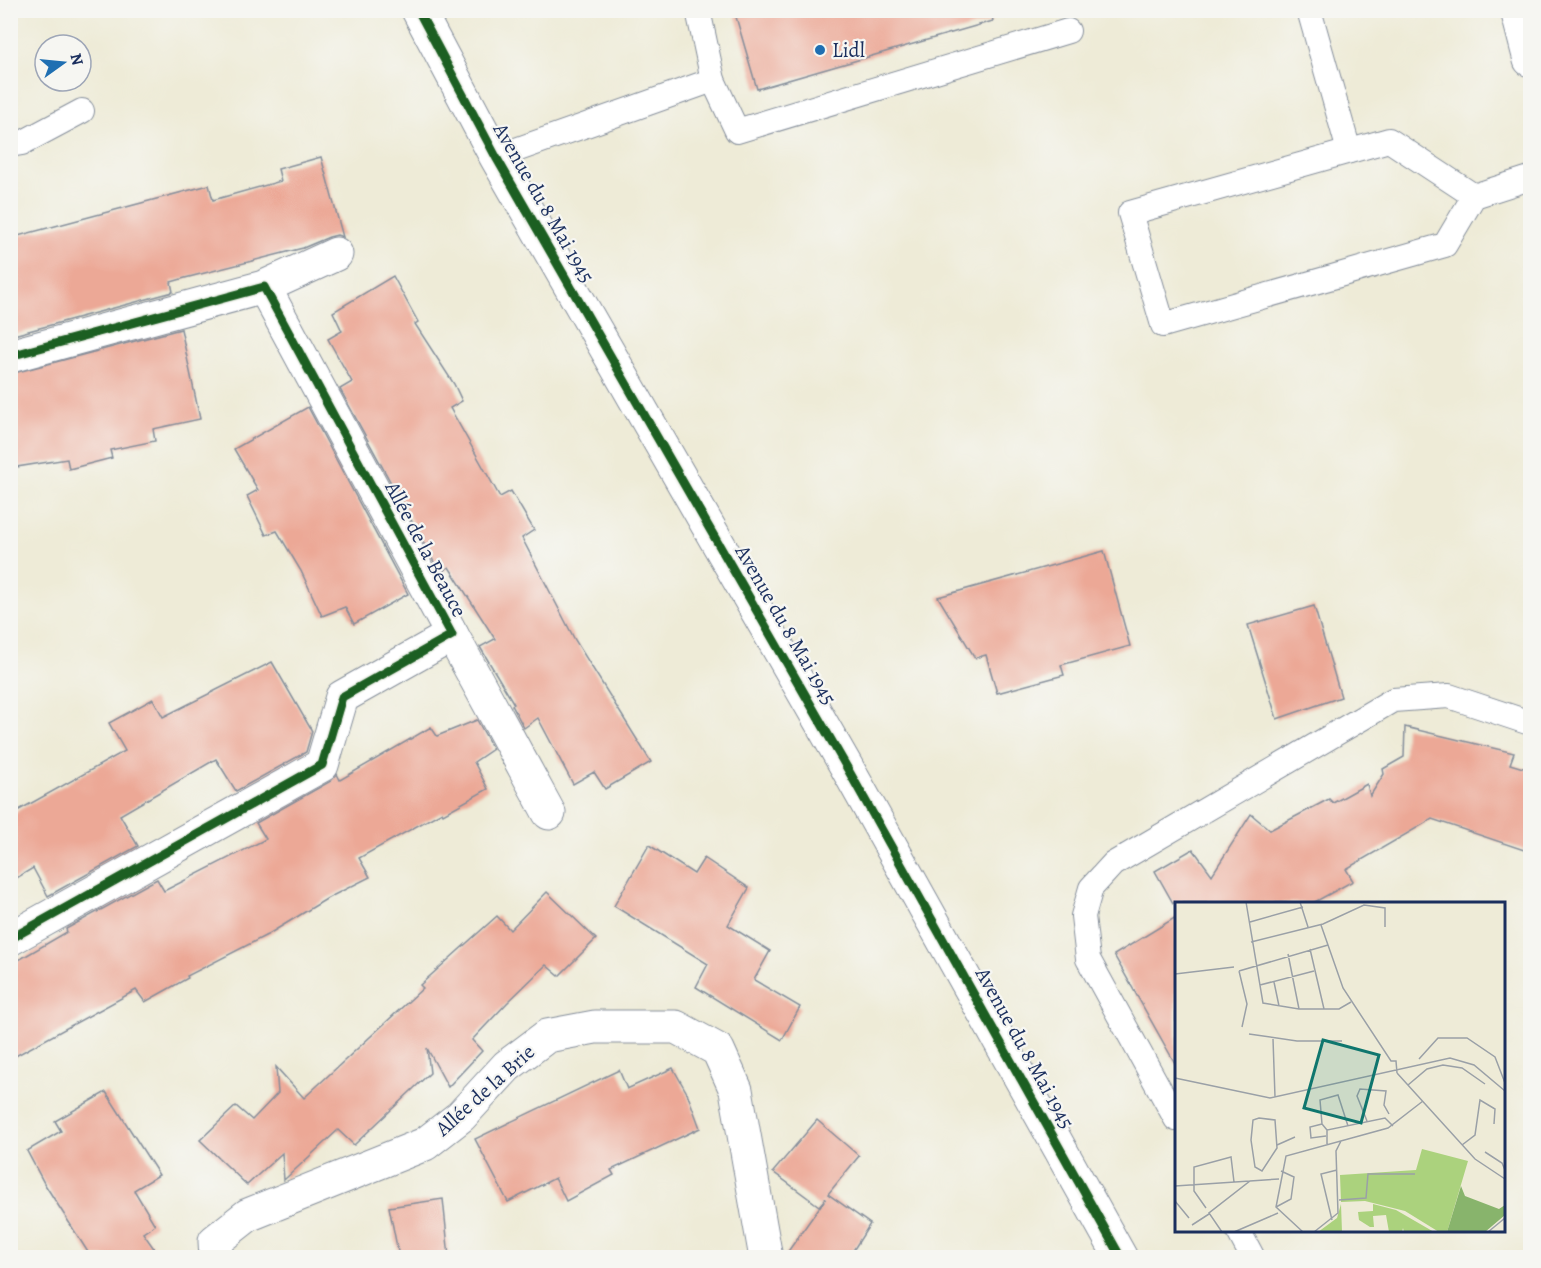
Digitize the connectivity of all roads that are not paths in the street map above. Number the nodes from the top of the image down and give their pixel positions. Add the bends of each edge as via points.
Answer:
1 (418, 10) edge
2 (698, 10) edge
3 (1309, 10) edge
4 (1517, 10) edge
5 (1068, 31) dead end
6 (1530, 60) edge
7 (713, 81) junction
8 (82, 111) dead end
9 (10, 145) edge
10 (1349, 151) junction
11 (496, 157) junction
12 (1530, 178) edge
13 (1474, 196) junction
14 (336, 254) dead end
15 (264, 287) junction
16 (10, 356) edge
17 (452, 635) junction
18 (1530, 723) edge
19 (549, 813) dead end
20 (10, 939) edge
21 (1175, 1117) edge
22 (1239, 1232) edge
23 (216, 1257) edge
24 (766, 1257) edge
25 (1121, 1257) edge
26 (1253, 1257) edge

1 - 11 street, Avenue du 8 Mai 1945
2 - 7 lane
3 - 10 lane
4 - 6 street
5 - 7 lane via 737,131
7 - 11 lane
8 - 9 lane via 22,143
10 - 13 lane via 1389,140
10 - 13 lane via 1130,213 1163,325 1445,245
11 - 25 street, Avenue du 8 Mai 1945 via 846,766
12 - 13 lane
14 - 15 street
15 - 16 street
15 - 17 street, Allée de la Beauce
17 - 19 street, Allée de la Beauce
17 - 20 street, Allée de la Beauce via 342,697 322,765
18 - 21 lane via 1449,696 1393,700 1113,864 1091,888 1083,916 1088,959
22 - 26 lane
23 - 24 street, Allée de la Brie via 215,1241 248,1215 425,1144 461,1116 507,1065 547,1035 618,1027 676,1028 718,1050 736,1089

